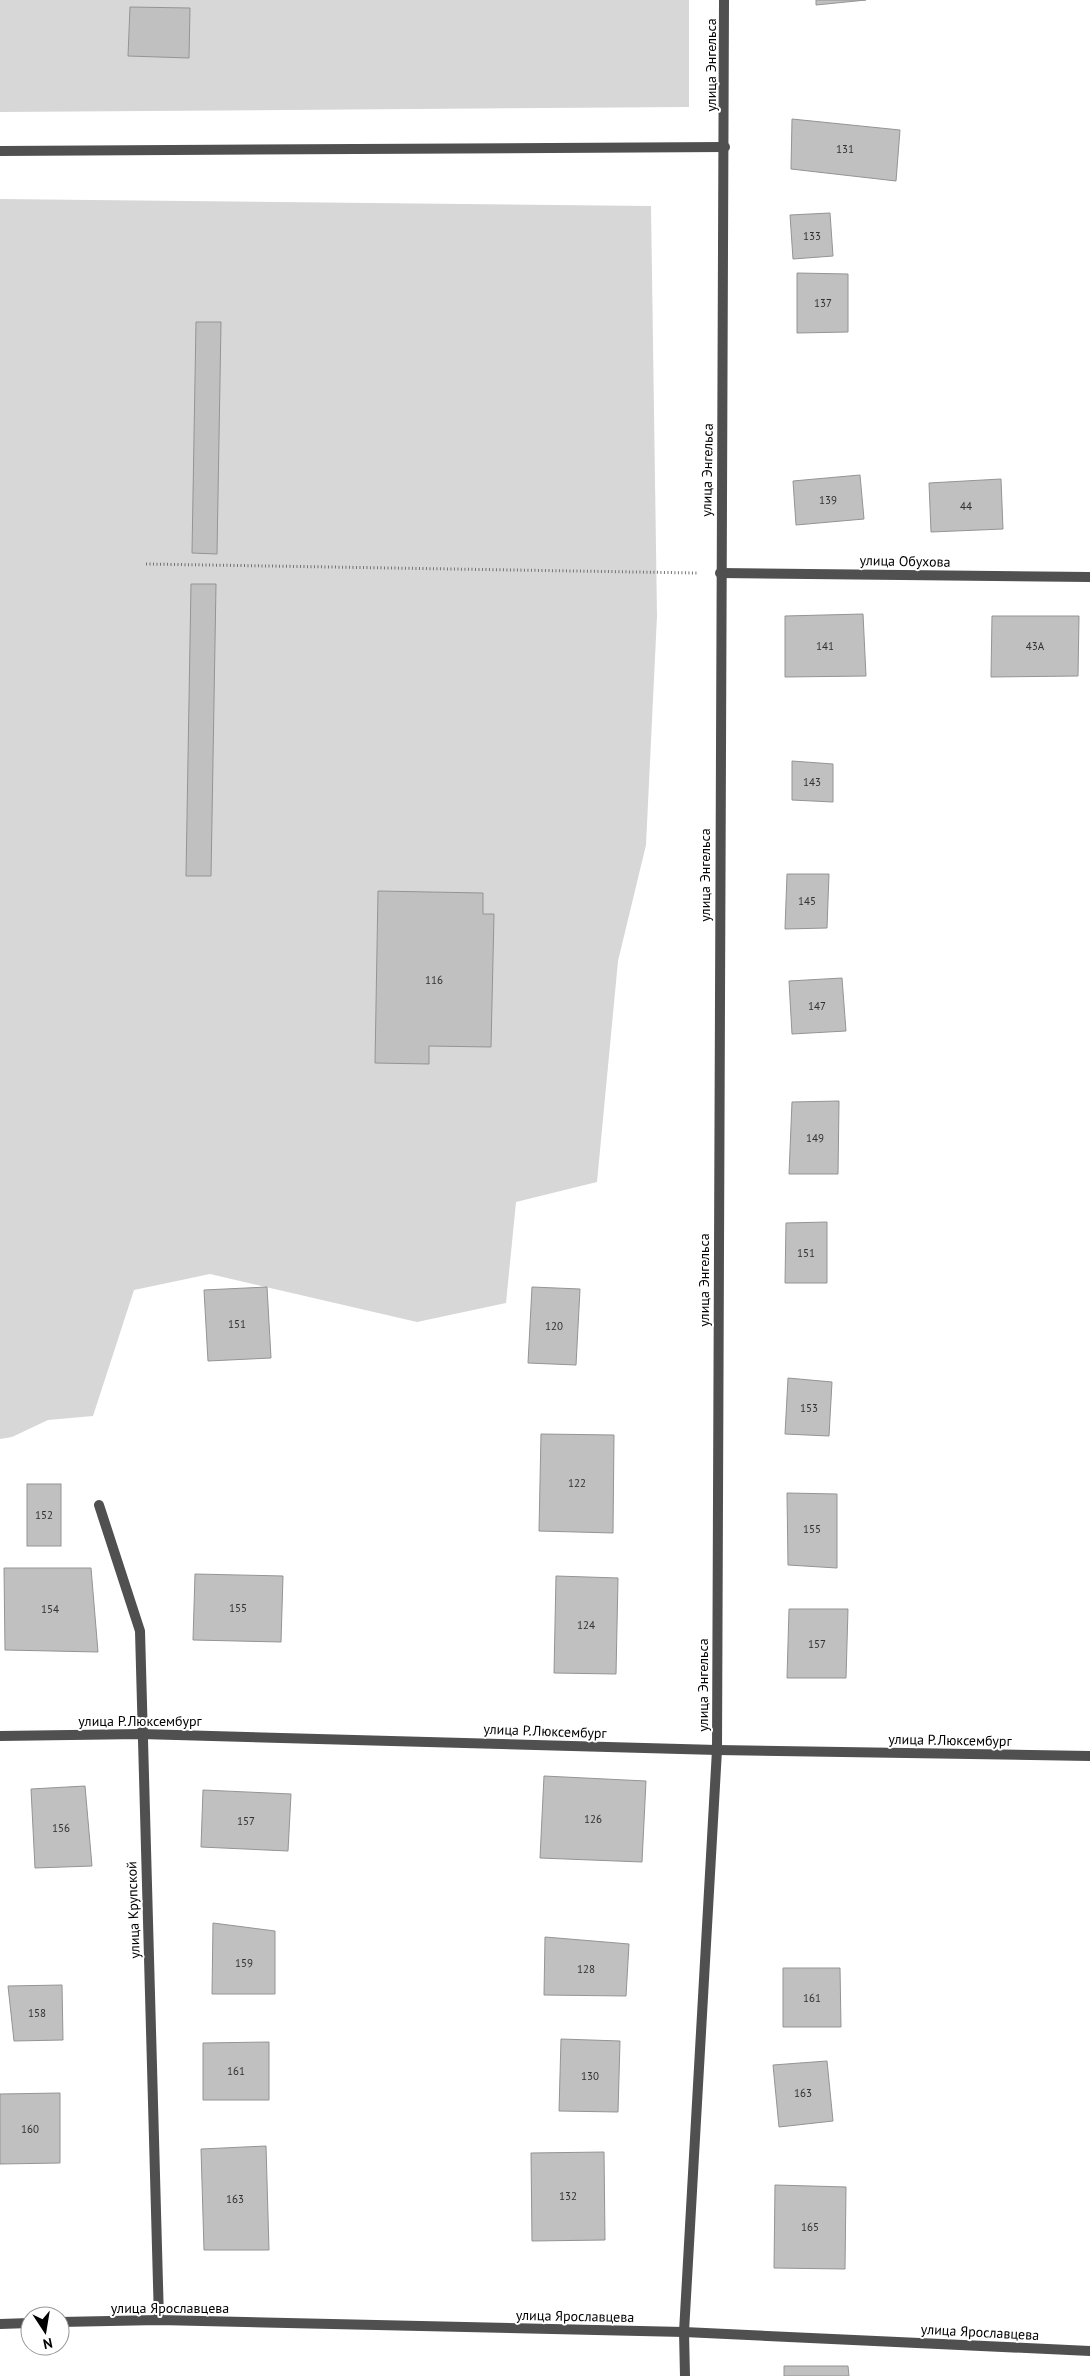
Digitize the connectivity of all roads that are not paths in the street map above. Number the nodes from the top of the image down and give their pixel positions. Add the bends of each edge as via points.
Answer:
1 (724, 0) edge
2 (725, 147) junction
3 (0, 151) edge
4 (720, 573) junction
5 (1090, 577) edge
6 (99, 1505) dead end
7 (141, 1734) junction
8 (0, 1736) edge
9 (717, 1750) junction
10 (1090, 1756) edge
11 (159, 2320) junction
12 (70, 2322) edge
13 (20, 2323) edge
14 (0, 2324) edge
15 (684, 2332) junction
16 (1090, 2351) edge
17 (685, 2376) edge

1 - 2 street, улица Энгельса
2 - 3 street
2 - 4 street, улица Энгельса
4 - 5 street, улица Обухова
4 - 9 street, улица Энгельса
6 - 7 street, улица Крупской via 140,1632
7 - 8 street, улица Р.Люксембург
7 - 9 street, улица Р.Люксембург
7 - 11 street, улица Крупской
9 - 10 street, улица Р.Люксембург
9 - 15 street, улица Энгельса
11 - 12 street, улица Ярославцева
11 - 15 street, улица Ярославцева
13 - 14 street
15 - 16 street, улица Ярославцева
15 - 17 street, улица Энгельса

